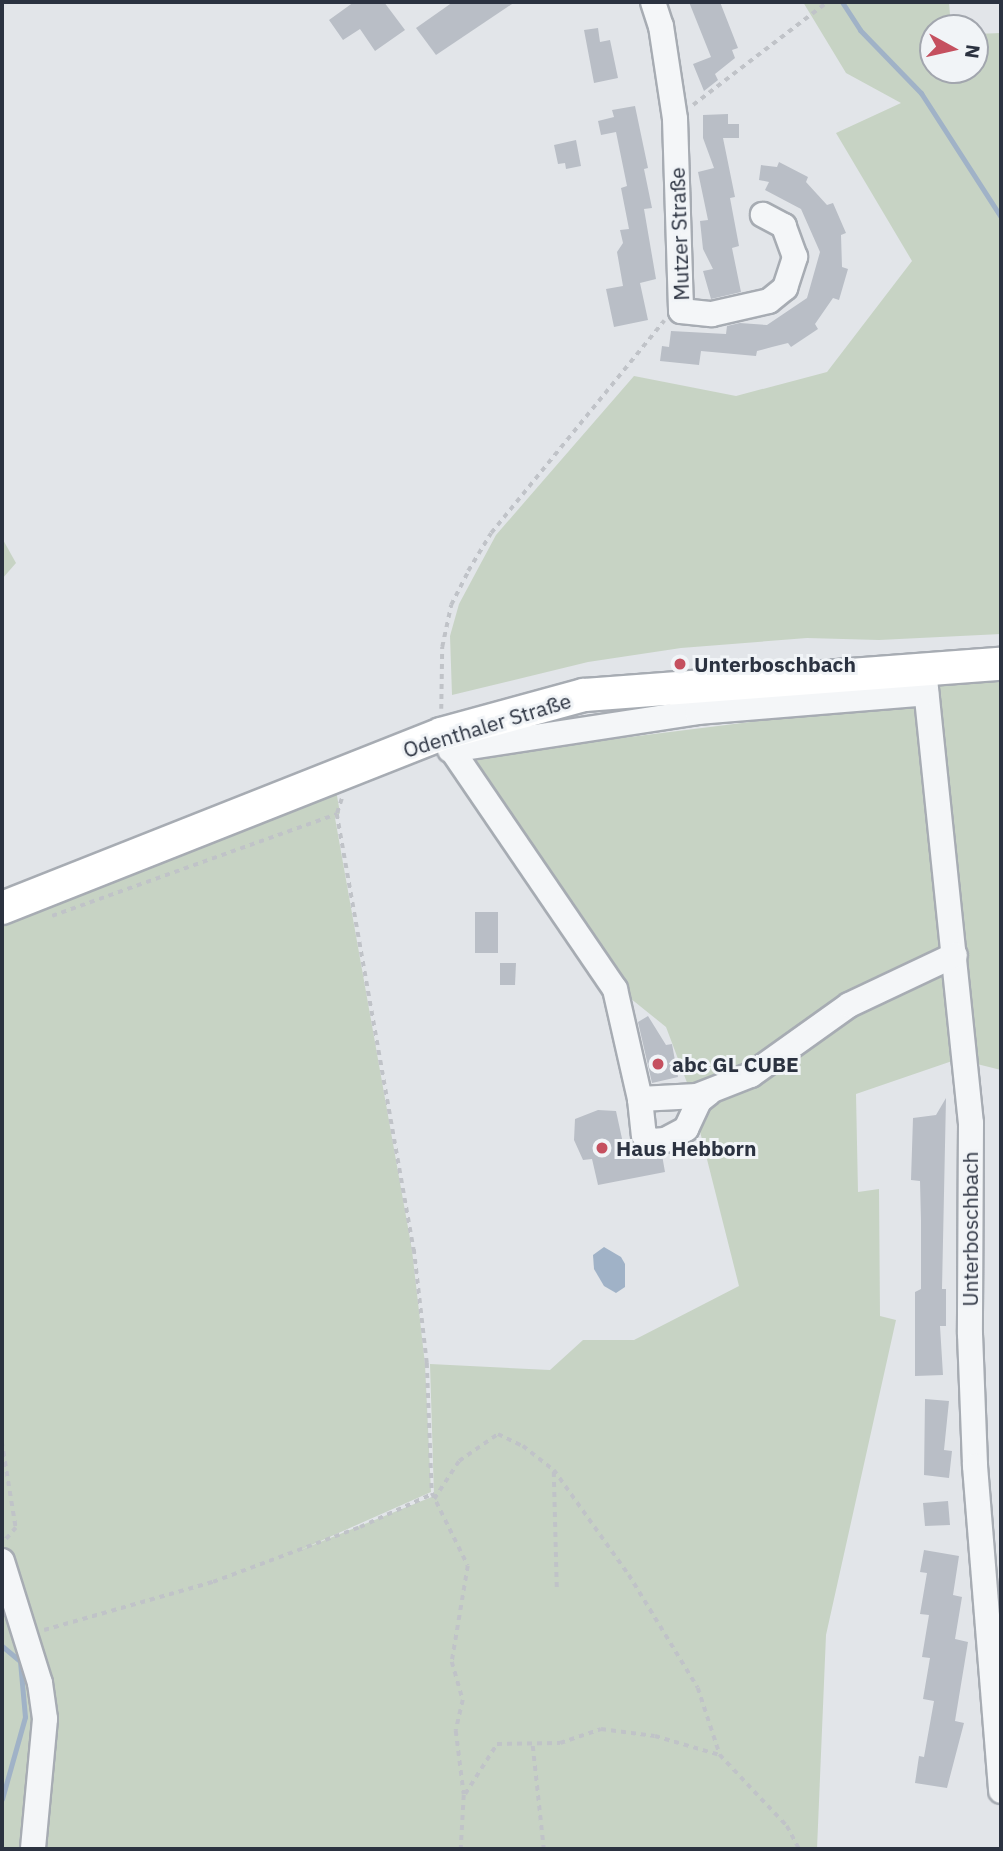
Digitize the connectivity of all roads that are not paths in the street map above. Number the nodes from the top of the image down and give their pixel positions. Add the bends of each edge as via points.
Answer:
1 (653, 2) edge
2 (763, 215) dead end
3 (1001, 664) edge
4 (925, 681) junction
5 (445, 742) junction
6 (2, 908) edge
7 (955, 956) junction
8 (709, 1093) junction
9 (640, 1099) junction
10 (2, 1561) edge
11 (1001, 1791) edge
12 (33, 1849) edge

1 - 2 street, Mutzer Straße via 675,120 681,311 723,312 769,301 785,288 795,257 785,226
3 - 4 main road, Odenthaler Straße
4 - 5 main road, Odenthaler Straße via 584,695
4 - 7 street, Unterboschbach
5 - 6 main road, Odenthaler Straße
5 - 9 street via 615,989
7 - 8 street via 849,1005 751,1075
7 - 11 street, Unterboschbach via 971,1123 975,1466
8 - 9 street
8 - 9 street via 699,1101 687,1129 665,1140 652,1141 644,1135
10 - 12 street via 45,1719

